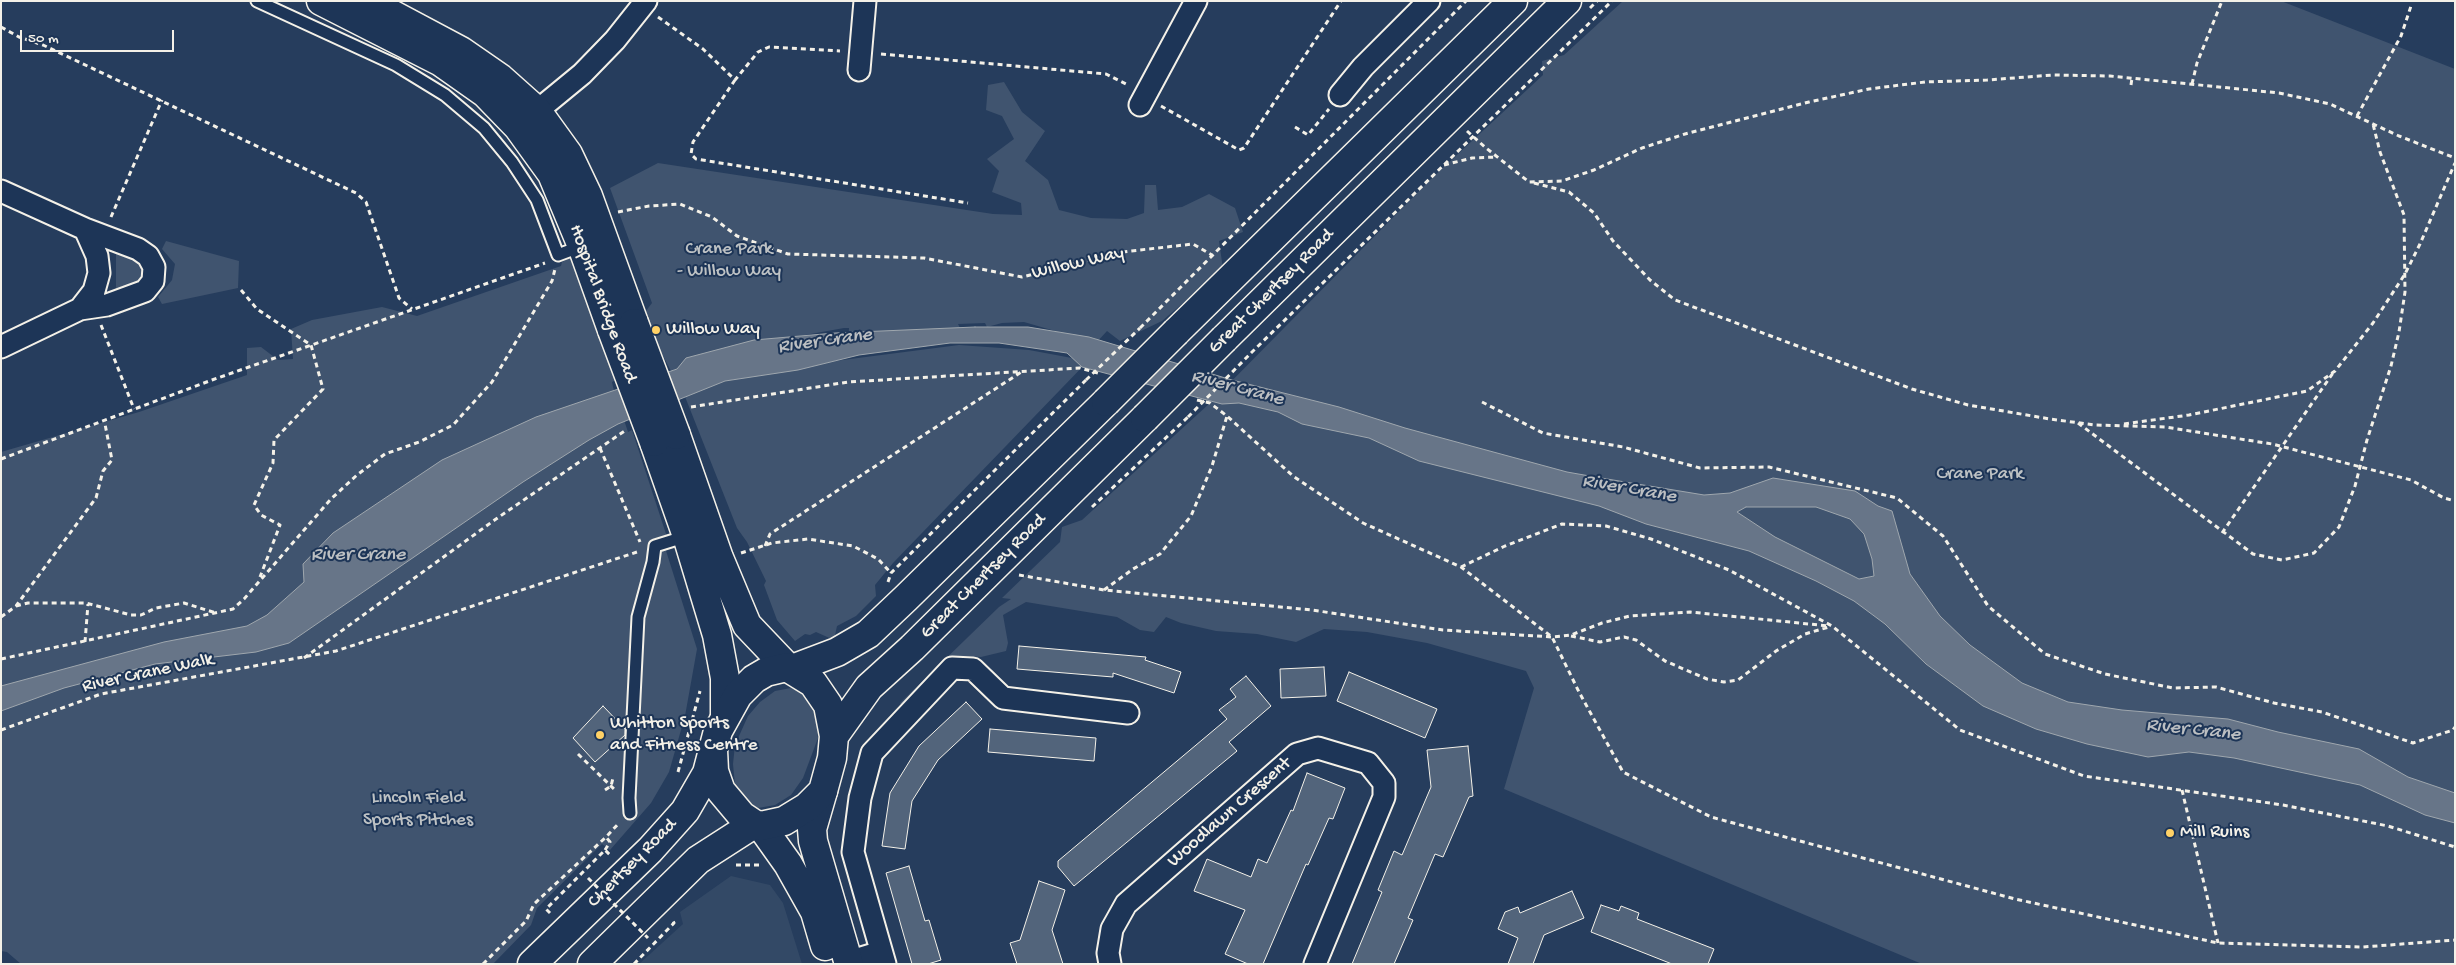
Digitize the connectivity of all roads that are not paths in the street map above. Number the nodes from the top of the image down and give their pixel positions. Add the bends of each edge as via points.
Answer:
1 (257, 1) edge
2 (321, 1) edge
3 (367, 1) edge
4 (866, 1) edge
5 (1196, 1) edge
6 (1429, 1) edge
7 (1513, 1) edge
8 (1567, 1) edge
9 (644, 4) edge
10 (860, 61) road end
11 (1340, 95) road end
12 (1142, 101) road end
13 (527, 119) junction
14 (1, 191) edge
15 (94, 232) junction
16 (585, 239) junction
17 (87, 309) junction
18 (1, 347) edge
19 (665, 439) junction
20 (687, 536) junction
21 (789, 668) junction
22 (1128, 714) dead end
23 (725, 716) junction
24 (834, 736) junction
25 (712, 750) junction
26 (823, 791) junction
27 (630, 813) road end
28 (758, 825) junction
29 (883, 958) edge
30 (842, 963) edge
31 (532, 964) edge
32 (592, 964) edge
33 (1110, 964) edge
34 (1316, 964) edge

1 - 16 lane via 396,65 438,90 466,111 488,134 524,179 543,214
2 - 13 main road, Hospital Bridge Road via 441,62
3 - 13 main road, Hospital Bridge Road via 461,51 500,78
4 - 10 street
5 - 12 street
6 - 11 street via 1363,67
7 - 21 main road, Great Chertsey Road, bridge via 868,634 837,652
8 - 24 main road, Great Chertsey Road, bridge via 869,687
9 - 13 street via 582,74
13 - 16 main road, Hospital Bridge Road
14 - 15 street
15 - 17 street via 99,273
15 - 17 street via 148,256 154,267 153,280 145,291
16 - 19 main road, Hospital Bridge Road, bridge via 623,327
17 - 18 street
19 - 20 main road, Hospital Bridge Road
19 - 21 main road, Hospital Bridge Road via 747,625
20 - 23 main road, Hospital Bridge Road via 721,650
20 - 27 lane via 655,546 654,562 638,617
21 - 23 main road via 766,672 751,681
21 - 24 main road via 813,683 828,705
22 - 29 street via 1003,698 973,669 952,668 872,753 860,798 853,852
23 - 25 main road
24 - 26 main road
25 - 28 main road via 714,771 721,791 731,806
25 - 31 main road, Chertsey Road via 707,773 686,811
26 - 28 main road via 807,807 784,821
26 - 30 main road via 812,829 813,841
28 - 30 main road via 788,864
28 - 32 main road via 698,860
29 - 30 street
33 - 34 street, Woodlawn Crescent via 1108,953 1112,929 1126,904 1297,754 1318,748 1368,763 1384,783 1384,797

